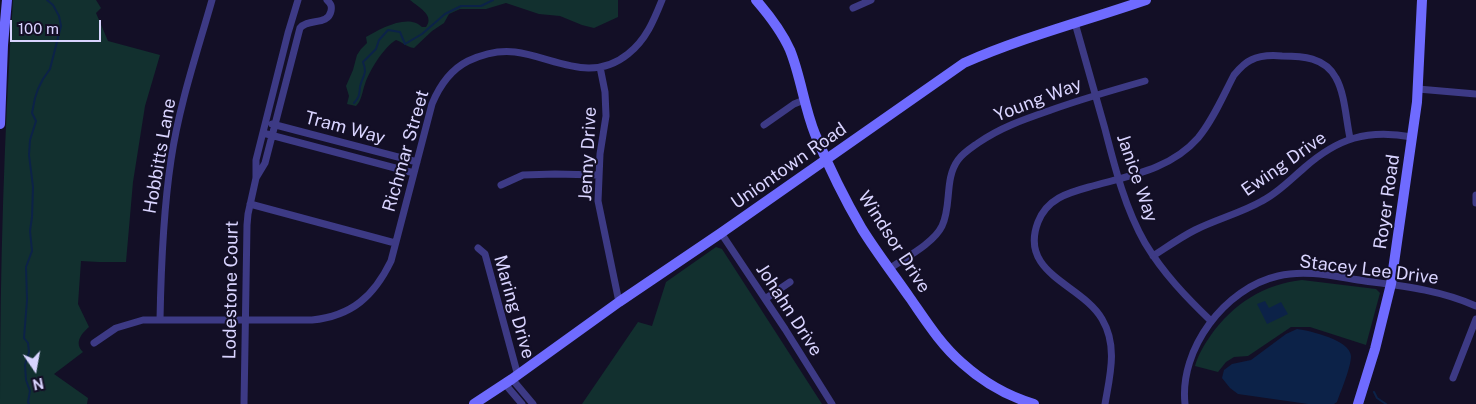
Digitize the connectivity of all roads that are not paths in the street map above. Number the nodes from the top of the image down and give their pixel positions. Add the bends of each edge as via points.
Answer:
1 (7, 0) edge
2 (212, 0) edge
3 (298, 0) edge
4 (327, 0) edge
5 (662, 0) edge
6 (756, 0) edge
7 (871, 0) edge
8 (1146, 0) edge
9 (1422, 0) edge
10 (853, 8) dead end
11 (1075, 23) junction
12 (600, 67) junction
13 (1145, 81) dead end
14 (1418, 89) junction
15 (1476, 94) edge
16 (1095, 95) junction
17 (804, 100) junction
18 (265, 122) junction
19 (0, 124) edge
20 (275, 125) junction
21 (764, 125) dead end
22 (263, 133) junction
23 (272, 135) junction
24 (1412, 137) junction
25 (1350, 138) junction
26 (827, 159) junction
27 (417, 162) junction
28 (414, 173) junction
29 (599, 175) junction
30 (256, 178) junction
31 (1118, 178) junction
32 (501, 185) dead end
33 (1476, 195) edge
34 (1476, 203) edge
35 (250, 204) junction
36 (721, 233) junction
37 (395, 243) junction
38 (478, 248) dead end
39 (1153, 256) junction
40 (889, 269) junction
41 (790, 282) dead end
42 (1391, 284) junction
43 (765, 299) junction
44 (619, 302) junction
45 (1476, 306) edge
46 (1476, 319) edge
47 (160, 320) junction
48 (245, 321) junction
49 (1211, 321) junction
50 (94, 343) dead end
51 (1453, 378) dead end
52 (512, 380) junction
53 (1018, 401) edge
54 (244, 404) edge
55 (474, 404) edge
56 (522, 404) edge
57 (533, 404) edge
58 (832, 404) edge
59 (1034, 404) edge
60 (1105, 404) edge
61 (1185, 404) edge
62 (1358, 404) edge

1 - 19 street
2 - 47 street, Hobbitts Lane via 171,159 161,258
3 - 18 street, Lodestone Court
4 - 20 street, Lodestone Court via 332,9 329,17 300,28
5 - 12 street, Richmar Street via 652,25 640,42 628,54
6 - 17 street, Windsor Drive via 790,50
7 - 10 street
8 - 11 street, Uniontown Road
9 - 14 street, Royer Road
11 - 16 street, Janice Way
11 - 26 street, Uniontown Road via 964,63
12 - 27 street, Richmar Street via 575,67 507,51 490,53 464,63 450,75 435,97
12 - 29 street, Jenny Drive via 606,116
13 - 16 street, Young Way
14 - 15 street
14 - 24 street, Royer Road
16 - 31 street, Janice Way
16 - 40 street, Young Way via 1005,126 964,153 954,166 945,219 939,231
17 - 21 street
17 - 26 street, Windsor Drive
18 - 20 street, Tram Way
18 - 22 street, Lodestone Court
20 - 23 street, Lodestone Court
20 - 27 street, Tram Way
22 - 23 street, Tram Way
22 - 30 street, Lodestone Court via 256,160
23 - 28 street, Tram Way
23 - 30 street, Lodestone Court
24 - 25 street, Ewing Drive via 1380,134
24 - 42 street, Royer Road
25 - 31 street via 1340,88 1331,70 1308,57 1259,57 1250,60 1234,75 1204,130 1182,152 1161,166
25 - 39 street, Ewing Drive via 1318,156 1261,202 1196,229
26 - 36 street, Uniontown Road
26 - 40 street, Windsor Drive via 854,215
27 - 28 street, Richmar Street
28 - 37 street, Richmar Street
29 - 32 street via 523,175
29 - 44 street, Jenny Drive via 598,201
30 - 35 street, Lodestone Court
31 - 39 street, Janice Way via 1134,222
31 - 60 street via 1069,192 1052,202 1040,218 1035,236 1037,253 1044,268 1095,309 1108,332 1112,364
33 - 34 street
35 - 37 street
35 - 48 street, Lodestone Court via 246,225
36 - 43 street, Johahn Drive
36 - 44 street, Uniontown Road
37 - 48 street, Richmar Street via 384,276 367,298 339,315 312,320
38 - 52 street, Maring Drive via 485,254
39 - 49 street, Janice Way via 1182,293
40 - 53 street, Windsor Drive via 952,354
41 - 43 street
42 - 45 street, Stacey Lee Drive via 1433,291
42 - 49 street, Stacey Lee Drive via 1307,274 1279,276 1245,291
42 - 62 street, Royer Road
43 - 58 street, Johahn Drive
44 - 52 street, Uniontown Road
46 - 51 street
47 - 48 street, Richmar Street
47 - 50 street, Richmar Street via 126,324
48 - 54 street, Lodestone Court
49 - 61 street, Stacey Lee Drive via 1190,361
52 - 55 street, Uniontown Road
52 - 56 street
52 - 57 street
53 - 59 street, Windsor Drive

